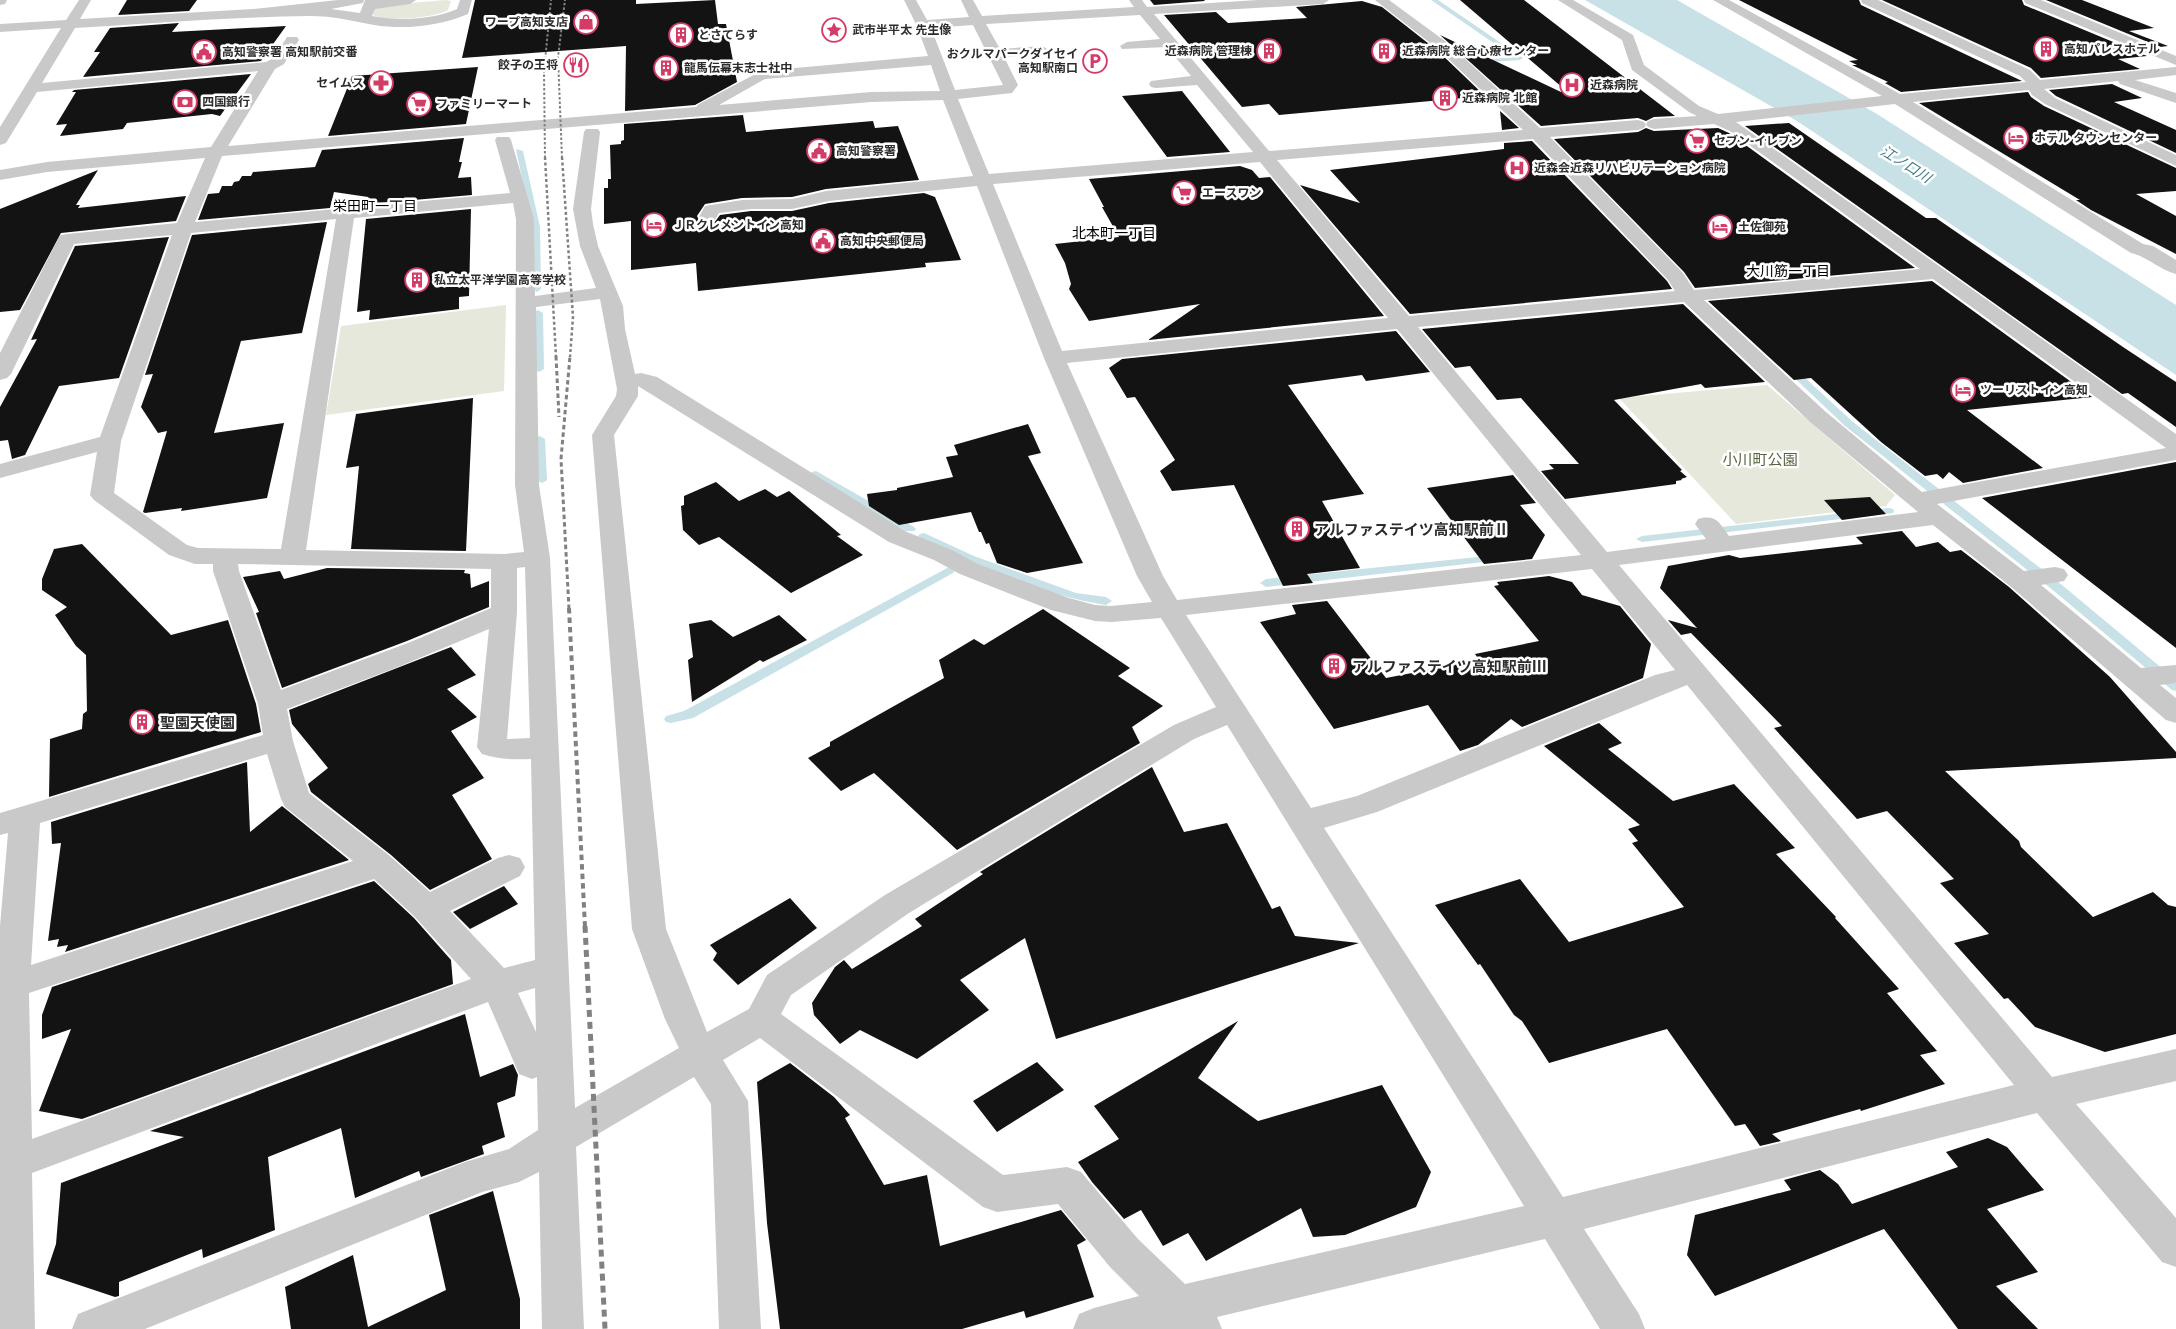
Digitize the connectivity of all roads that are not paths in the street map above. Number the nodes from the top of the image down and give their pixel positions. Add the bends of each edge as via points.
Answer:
1 (85, 0) edge
2 (410, 0) edge
3 (466, 0) edge
4 (910, 0) edge
5 (967, 0) edge
6 (1323, 0) edge
7 (1381, 0) edge
8 (1564, 0) edge
9 (1719, 0) edge
10 (1867, 0) edge
11 (2030, 0) edge
12 (364, 4) edge
13 (1140, 5) edge
14 (253, 13) junction
15 (978, 20) junction
16 (72, 23) junction
17 (923, 24) junction
18 (0, 28) edge
19 (292, 40) dead end
20 (1170, 43) junction
21 (1127, 46) dead end
22 (1040, 47) dead end
23 (994, 51) junction
24 (936, 60) junction
25 (2176, 61) edge
26 (269, 66) junction
27 (2176, 71) edge
28 (2117, 78) junction
29 (1201, 80) junction
30 (1156, 84) dead end
31 (2036, 86) junction
32 (33, 88) junction
33 (949, 96) junction
34 (2176, 98) edge
35 (1898, 99) junction
36 (696, 112) junction
37 (1714, 119) junction
38 (592, 132) junction
39 (1535, 133) junction
40 (0, 140) edge
41 (503, 140) junction
42 (1263, 156) junction
43 (212, 157) junction
44 (2176, 161) edge
45 (0, 175) edge
46 (0, 179) edge
47 (983, 180) junction
48 (520, 197) junction
49 (346, 213) junction
50 (708, 217) dead end
51 (184, 229) junction
52 (2176, 245) edge
53 (2146, 250) junction
54 (2176, 268) edge
55 (1938, 273) junction
56 (607, 292) junction
57 (1688, 296) junction
58 (525, 302) junction
59 (1404, 323) junction
60 (1054, 358) junction
61 (0, 374) edge
62 (628, 381) junction
63 (110, 441) junction
64 (2176, 444) edge
65 (2176, 453) edge
66 (0, 470) edge
67 (1934, 502) junction
68 (1707, 524) dead end
69 (1723, 545) junction
70 (292, 556) junction
71 (225, 557) junction
72 (537, 558) junction
73 (1599, 561) junction
74 (504, 562) junction
75 (2055, 574) dead end
76 (2019, 580) junction
77 (1169, 609) junction
78 (504, 612) junction
79 (1693, 674) junction
80 (2176, 674) edge
81 (2134, 678) junction
82 (272, 704) junction
83 (1233, 711) junction
84 (2176, 713) edge
85 (278, 741) junction
86 (545, 747) junction
87 (13, 820) edge
88 (1304, 822) junction
89 (379, 865) junction
90 (509, 868) dead end
91 (427, 908) junction
92 (552, 970) junction
93 (497, 984) junction
94 (6, 987) edge
95 (761, 1019) junction
96 (700, 1055) junction
97 (532, 1063) dead end
98 (2176, 1065) edge
99 (2044, 1095) junction
100 (557, 1138) junction
101 (7, 1165) edge
102 (1555, 1218) junction
103 (2176, 1248) edge
104 (1190, 1318) edge
105 (14, 1329) edge
106 (93, 1329) edge
107 (563, 1329) edge
108 (740, 1329) edge
109 (1094, 1329) edge
110 (1624, 1329) edge

1 - 16 street
2 - 12 street
3 - 12 street via 463,11 452,16 400,27 377,22
4 - 17 street
5 - 15 street
6 - 13 street
7 - 39 street via 1444,47
8 - 37 street via 1628,38 1637,67 1694,110
9 - 35 street
10 - 31 street via 2025,73
11 - 25 street
12 - 14 street
12 - 14 street via 337,12
13 - 15 street
13 - 20 street
14 - 16 street
15 - 17 street
15 - 23 street
16 - 18 street
16 - 32 street
17 - 24 street
19 - 26 street via 279,61
20 - 21 street
20 - 29 street
22 - 23 street
23 - 33 street via 1010,88
24 - 33 street
24 - 36 street via 761,74
26 - 32 street
26 - 43 street
27 - 28 street
28 - 31 street
28 - 34 street
29 - 30 street
29 - 42 street
31 - 35 street
31 - 44 street via 2037,92 2050,101
32 - 40 street
33 - 36 street via 871,97
33 - 38 street via 884,107
33 - 47 street
35 - 37 street
35 - 53 street via 2138,249
36 - 43 street
37 - 39 street
37 - 55 street via 1736,128
38 - 41 street
38 - 56 street via 582,209 589,246
39 - 42 street
39 - 57 street via 1585,180 1676,277
41 - 43 street
41 - 48 street
42 - 47 street
42 - 59 street
43 - 45 street via 47,167
43 - 46 street
43 - 51 street
47 - 50 street via 826,196 769,206 755,204 717,208 711,210
47 - 60 street
48 - 49 street
48 - 58 street via 525,219
49 - 51 street
49 - 70 street
51 - 61 street via 67,239
51 - 63 street
52 - 53 street
53 - 54 street
55 - 57 street
55 - 64 street
56 - 58 street
56 - 62 street via 613,306 615,329
57 - 59 street
57 - 67 street via 1818,417
58 - 72 street via 527,485
59 - 60 street
59 - 73 street
60 - 77 street via 1150,576
62 - 77 street via 641,379 650,382 898,537 969,569 1060,604 1095,613
62 - 96 street via 628,396 602,435 649,929
63 - 66 street
63 - 71 street via 102,496 178,550 196,556
65 - 67 street
67 - 69 street via 1779,528
67 - 76 street
68 - 69 street
69 - 73 street
70 - 71 street
70 - 74 street
71 - 82 street via 226,571
72 - 74 street
72 - 86 street
73 - 77 street
73 - 79 street
74 - 78 street
75 - 76 street
76 - 81 street
77 - 83 street
78 - 82 street via 397,658
78 - 86 street via 492,747 512,750
79 - 88 street via 1665,682 1366,804
79 - 99 street
80 - 81 street
81 - 84 street
82 - 85 street
83 - 88 street
83 - 95 street via 1184,732 897,904 779,985
85 - 87 street
85 - 89 street via 296,799
86 - 92 street
87 - 94 street
88 - 102 street
89 - 91 street
89 - 94 street
90 - 91 street
91 - 93 street
92 - 93 street
92 - 100 street
93 - 97 street
93 - 101 street
94 - 101 street
95 - 96 street
95 - 104 street via 997,1194 1067,1185 1124,1253
96 - 100 street
96 - 108 street via 729,1102
98 - 99 street
99 - 102 street
99 - 103 street
100 - 106 street via 519,1164 479,1175
100 - 107 street
101 - 105 street
102 - 104 street via 1243,1289
102 - 110 street
104 - 109 street

